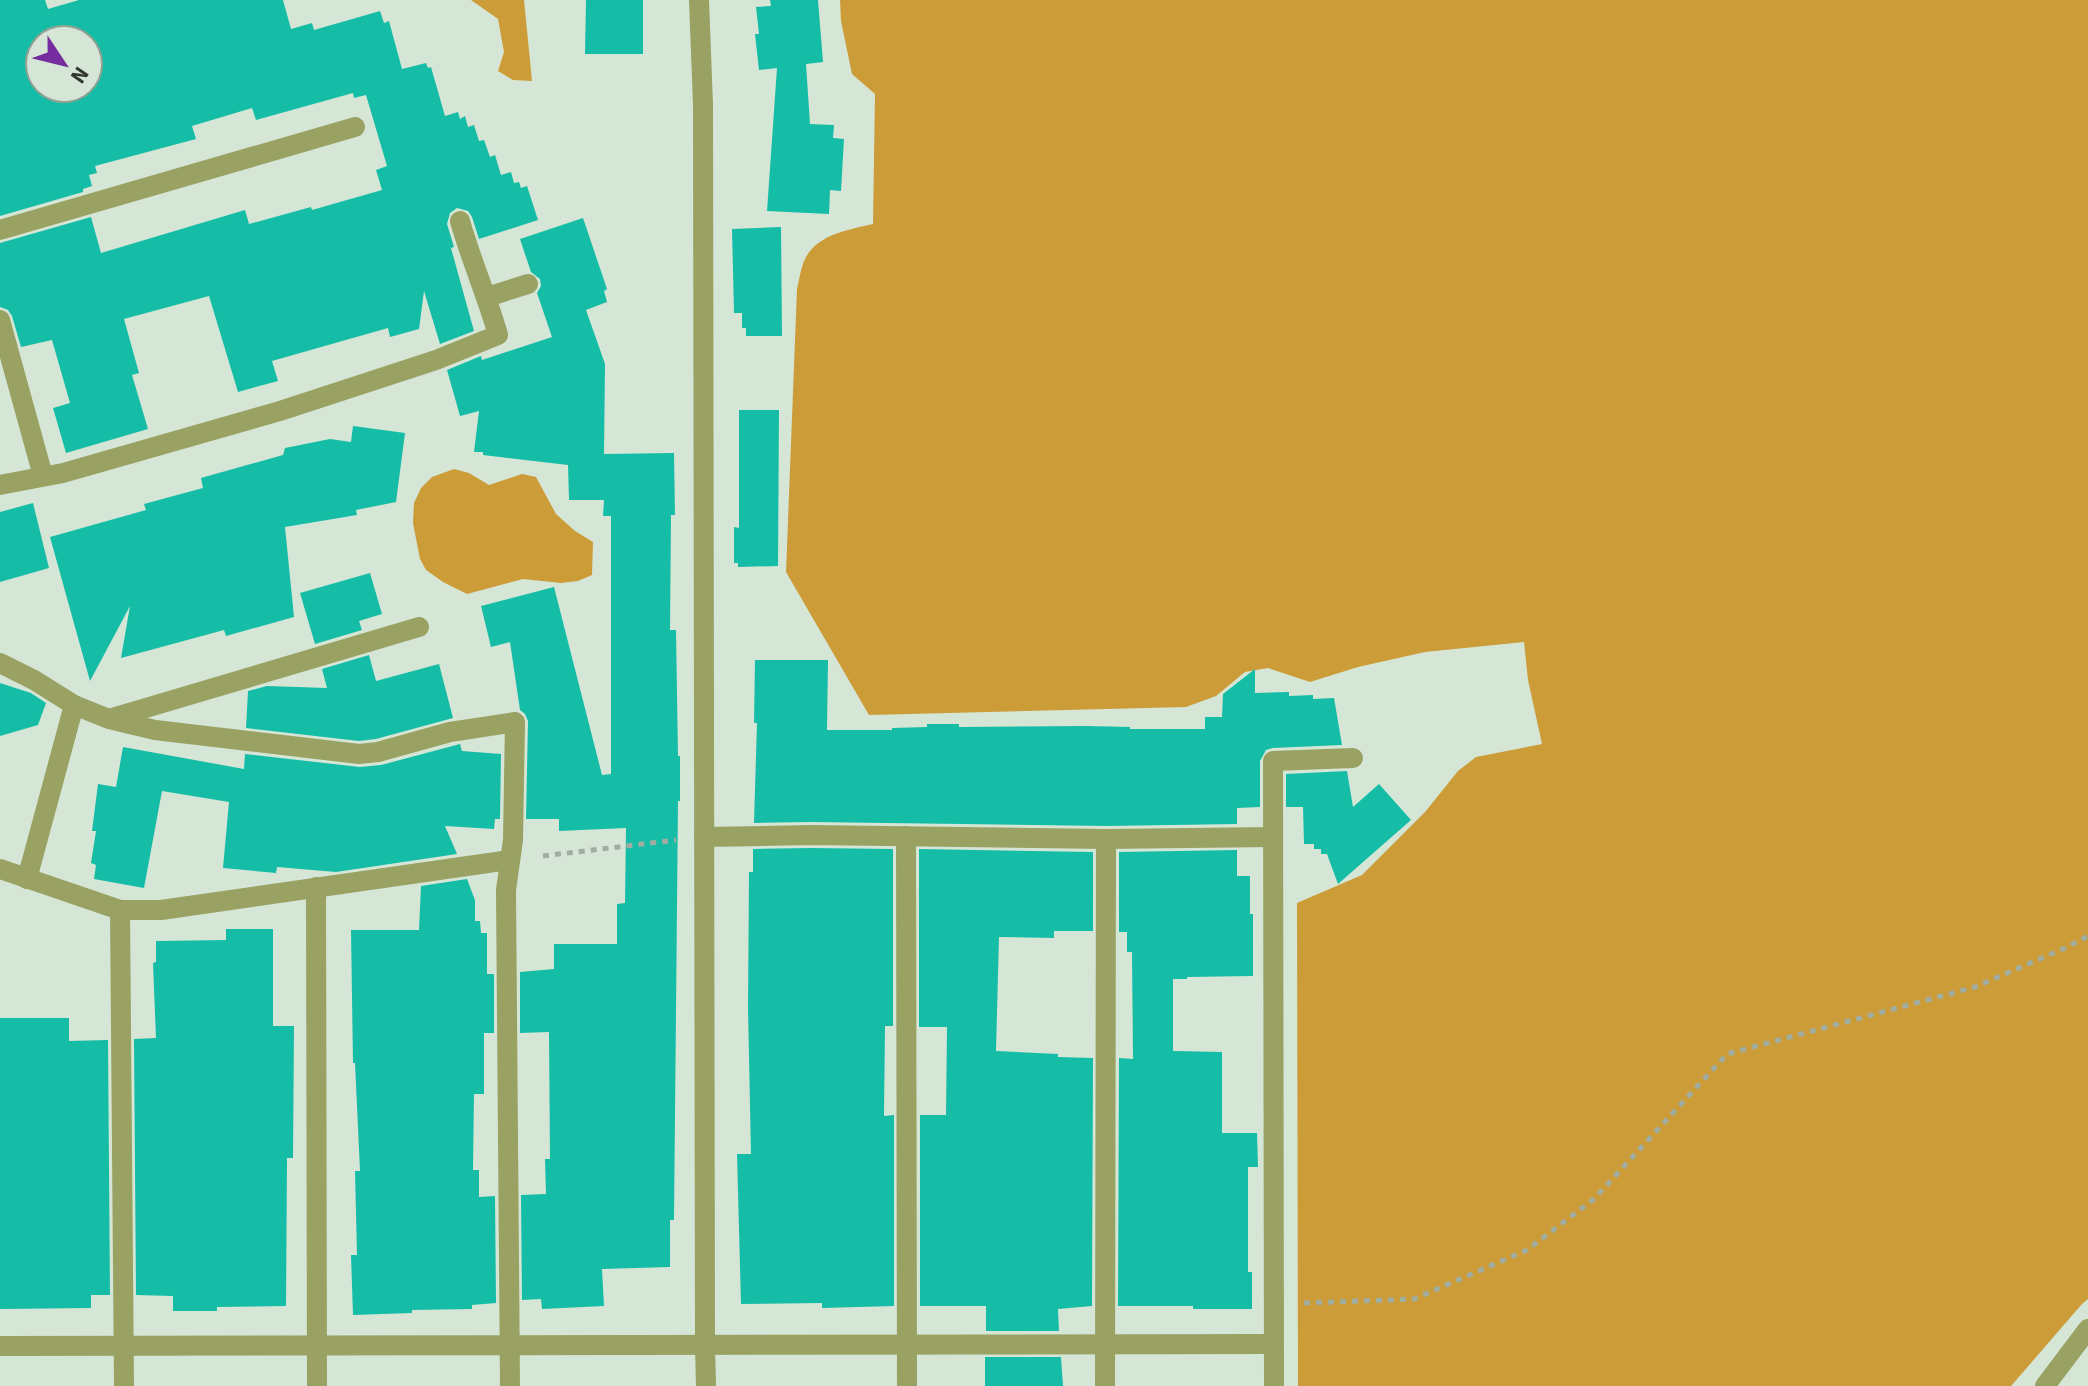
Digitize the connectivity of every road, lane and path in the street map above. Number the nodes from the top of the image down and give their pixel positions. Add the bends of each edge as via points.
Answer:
1 (699, 0) edge
2 (355, 127) dead end
3 (460, 221) dead end
4 (0, 230) edge
5 (528, 284) dead end
6 (487, 297) junction
7 (0, 320) edge
8 (43, 476) junction
9 (0, 485) edge
10 (419, 627) dead end
11 (0, 663) edge
12 (74, 705) junction
13 (109, 719) junction
14 (1353, 758) dead end
15 (906, 836) junction
16 (704, 837) junction
17 (1273, 837) junction
18 (1106, 839) junction
19 (665, 841) dead end
20 (547, 855) dead end
21 (510, 860) junction
22 (0, 869) edge
23 (27, 879) junction
24 (316, 887) junction
25 (120, 910) junction
26 (2088, 936) edge
27 (1273, 1305) junction
28 (2088, 1329) edge
29 (1273, 1344) junction
30 (317, 1345) junction
31 (510, 1345) junction
32 (705, 1345) junction
33 (907, 1345) junction
34 (1105, 1345) junction
35 (0, 1346) edge
36 (124, 1346) junction
37 (124, 1386) edge
38 (317, 1386) edge
39 (510, 1386) edge
40 (706, 1386) edge
41 (907, 1386) edge
42 (1105, 1386) edge
43 (1274, 1386) edge
44 (2045, 1386) edge

1 - 16 street
2 - 4 street
3 - 6 street
5 - 6 street
6 - 8 street via 498,335 436,360 280,411
7 - 8 street
8 - 9 street
10 - 13 street
11 - 12 street
12 - 13 street
12 - 23 street
13 - 21 street via 155,730 359,754 515,722
14 - 17 street via 1273,761
15 - 16 street
15 - 18 street
15 - 33 street
16 - 32 street
17 - 18 street
17 - 27 street
18 - 34 street
19 - 20 path
21 - 24 street
21 - 31 street
22 - 23 street
23 - 25 street
24 - 25 street via 161,910
24 - 30 street
25 - 36 street
26 - 27 path via 1975,987 1727,1054 1594,1199 1527,1250 1414,1299
27 - 29 street
28 - 44 street
29 - 34 street
29 - 43 street
30 - 31 street
30 - 36 street
30 - 38 street
31 - 32 street
31 - 39 street
32 - 33 street
32 - 40 street
33 - 34 street
33 - 41 street
34 - 42 street
35 - 36 street
36 - 37 street

